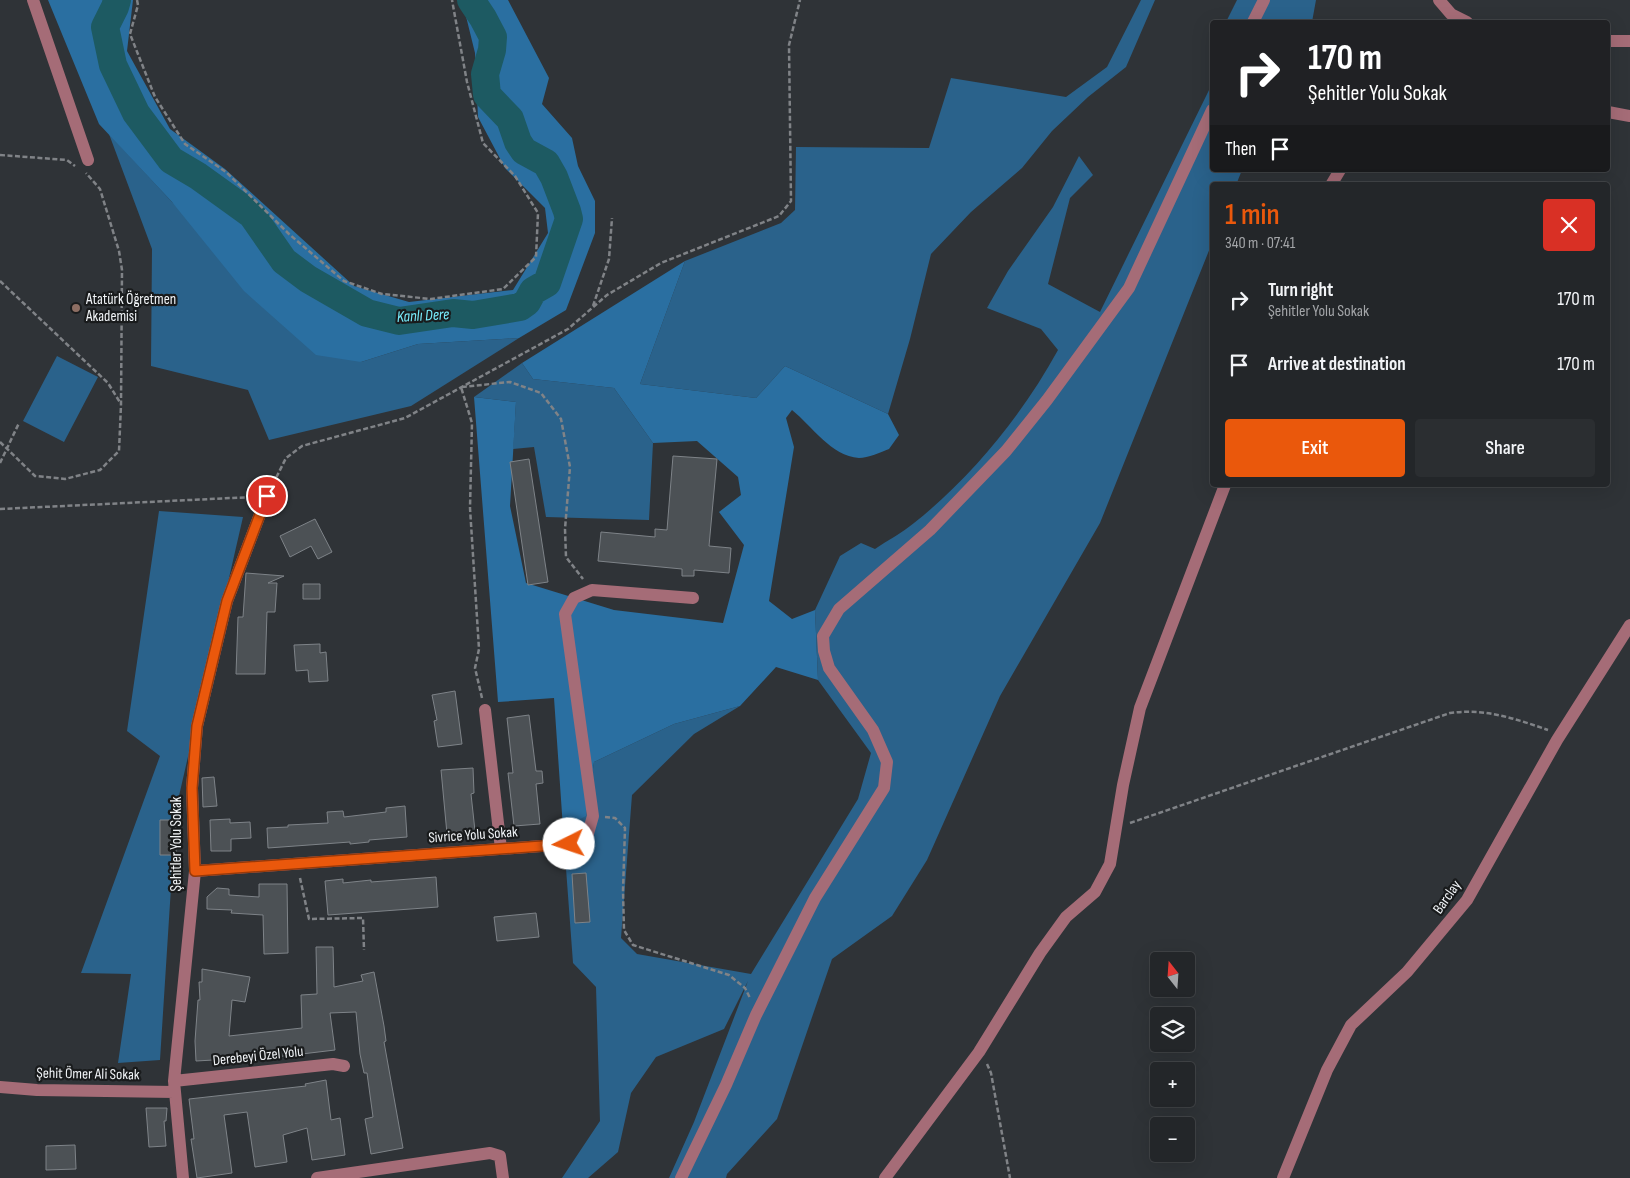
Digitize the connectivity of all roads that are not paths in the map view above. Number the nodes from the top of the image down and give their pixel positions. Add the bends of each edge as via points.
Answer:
1 (34, 0) edge
2 (1264, 0) edge
3 (1439, 0) edge
4 (1255, 20) edge
5 (1463, 20) edge
6 (1610, 41) edge
7 (1630, 41) edge
8 (1610, 112) edge
9 (1210, 114) edge
10 (1630, 116) edge
11 (84, 166) road end
12 (1224, 487) edge
13 (267, 496) road end
14 (693, 598) dead end
15 (1630, 626) edge
16 (485, 710) road end
17 (501, 849) junction
18 (195, 871) junction
19 (344, 1066) dead end
20 (0, 1087) edge
21 (175, 1087) junction
22 (183, 1178) edge
23 (317, 1178) edge
24 (503, 1178) edge
25 (681, 1178) edge
26 (885, 1178) edge
27 (1283, 1178) edge

1 - 11 street
2 - 4 street
3 - 5 street via 1451,14
6 - 7 street
8 - 10 street
9 - 25 street via 1129,288 1047,400 1006,451 930,530 839,609 824,636 829,668 872,730 887,762 884,788 815,898 756,1014
12 - 26 street via 1140,708 1110,864 1094,892 1066,917 1040,953 980,1052
13 - 18 street, Şehitler Yolu Sokak via 227,601 197,726 192,788
14 - 17 street, Sivrice Yolu Sokak via 592,590 574,598 565,614 594,816 587,837 569,844
15 - 27 street, Barclay via 1560,734 1467,900 1407,972 1351,1026 1327,1070
16 - 17 street
17 - 18 street, Sivrice Yolu Sokak
18 - 21 street, Şehitler Yolu Sokak
19 - 21 street, Derebeyi Özel Yolu via 333,1064
20 - 21 street, Şehit Ömer Ali Sokak via 37,1090
21 - 22 street, Şehitler Yolu Sokak
23 - 24 street via 490,1153 500,1156

